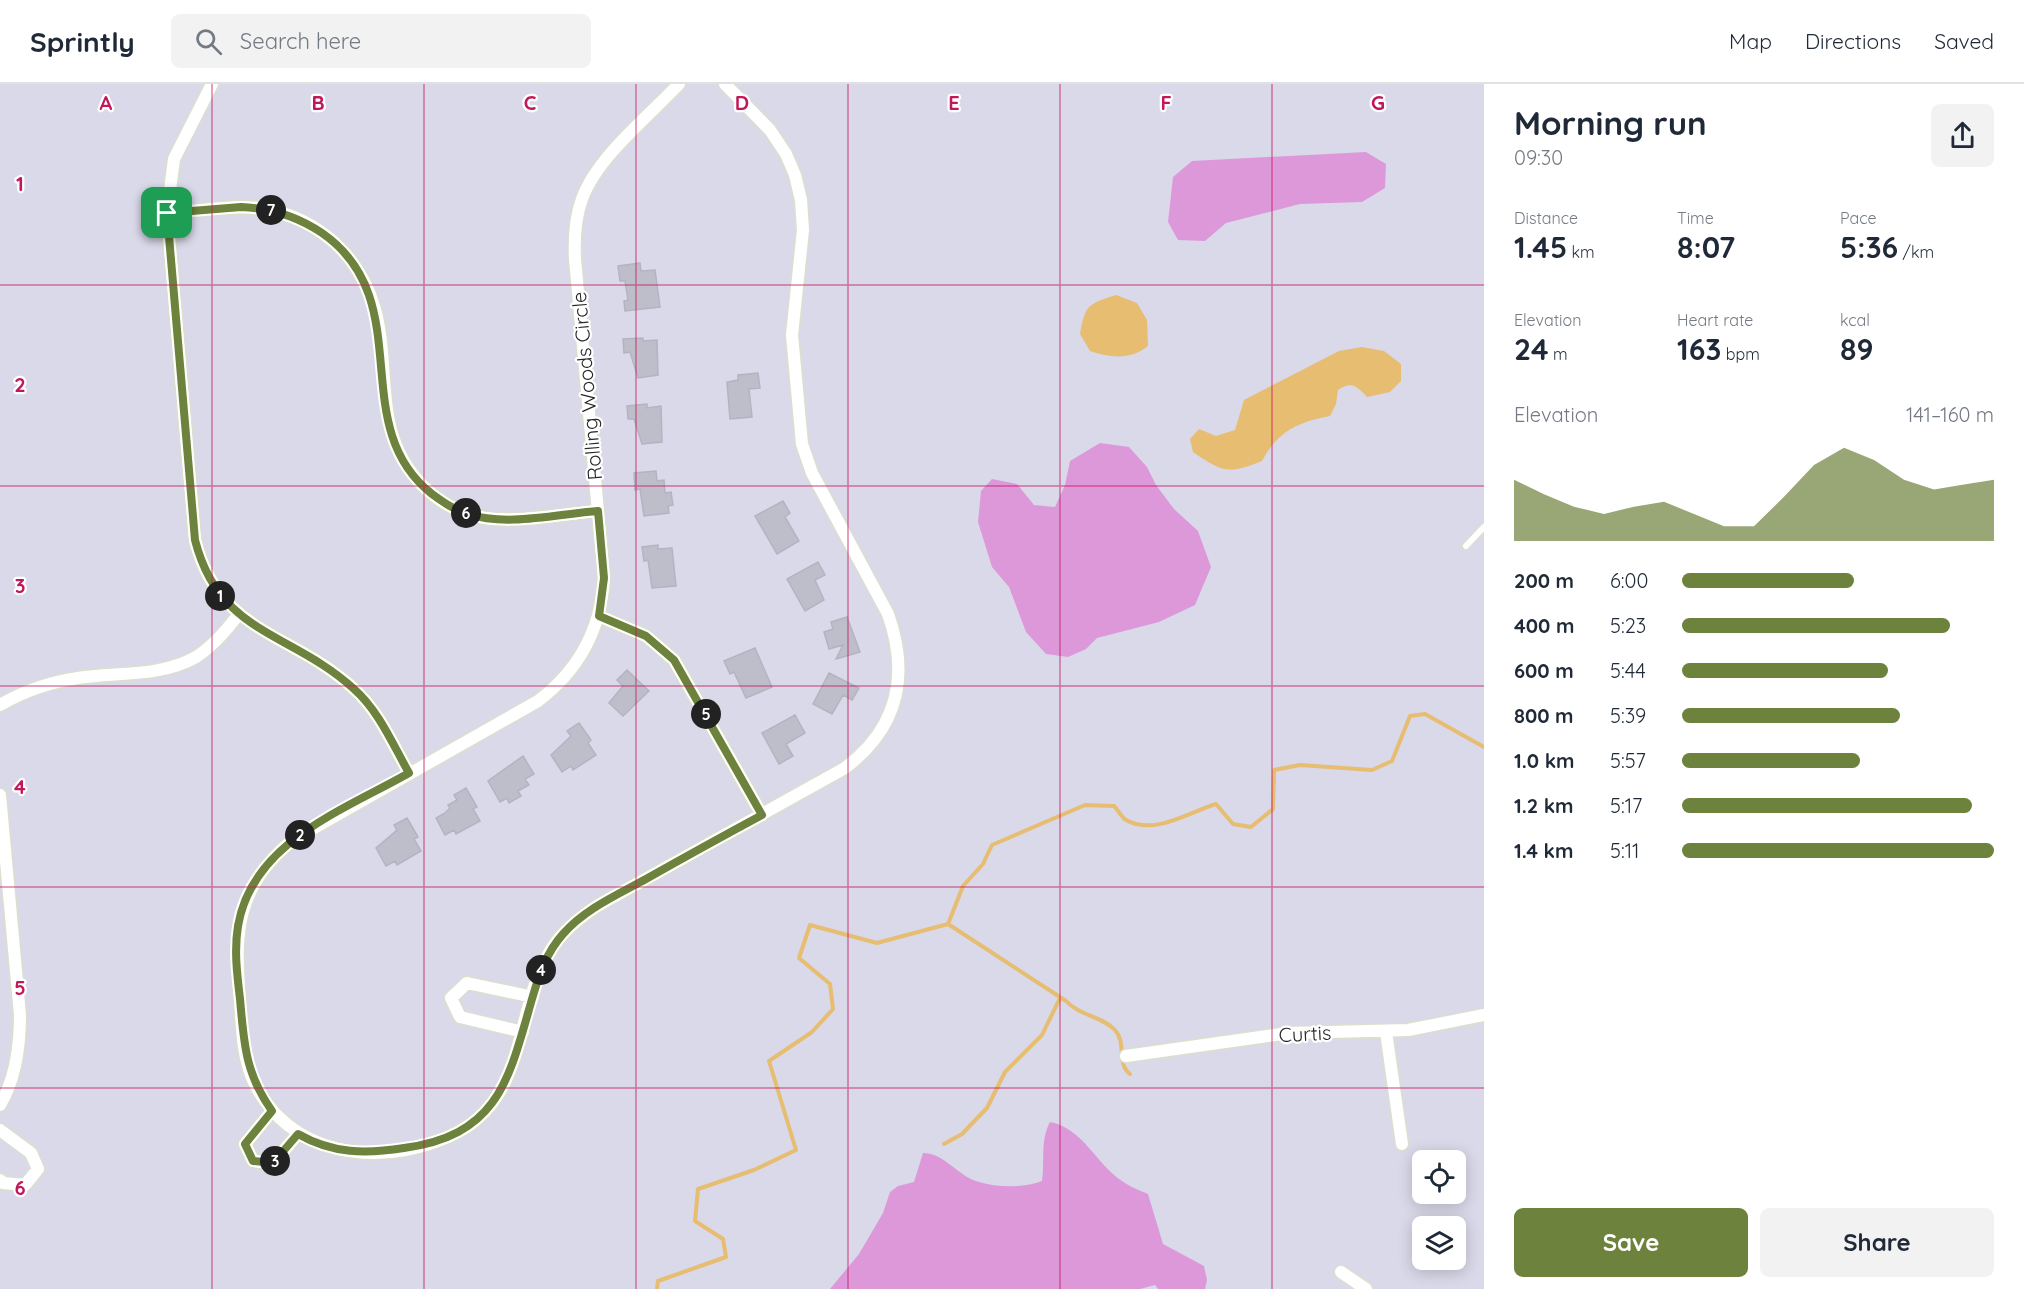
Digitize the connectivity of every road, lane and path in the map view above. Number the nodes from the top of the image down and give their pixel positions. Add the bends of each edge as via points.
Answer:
1 (212, 84) edge
2 (679, 84) edge
3 (725, 84) edge
4 (167, 213) junction
5 (598, 511) junction
6 (1484, 527) edge
7 (1466, 546) dead end
8 (238, 615) junction
9 (599, 616) junction
10 (0, 705) edge
11 (409, 773) junction
12 (0, 795) edge
13 (762, 815) junction
14 (533, 997) junction
15 (1484, 1015) edge
16 (523, 1032) junction
17 (1386, 1032) junction
18 (1126, 1056) dead end
19 (0, 1105) edge
20 (272, 1111) junction
21 (0, 1130) edge
22 (298, 1134) junction
23 (1402, 1144) dead end
24 (0, 1180) edge
25 (1341, 1272) dead end
26 (1366, 1289) edge

1 - 4 street via 174,159
2 - 5 street, Rolling Woods Circle via 604,162 578,210 574,259
3 - 13 street, Rolling Woods Circle via 770,130 795,175 803,230 792,335 802,444 812,473 888,614 899,656 894,704 871,745 845,768
4 - 5 street via 241,207 268,210 309,225 342,250 362,278 375,309 386,413 393,442 413,476 442,502 467,514 494,519
4 - 8 street via 195,540 210,581
5 - 9 street, Rolling Woods Circle via 604,578
6 - 7 lane
8 - 10 street via 213,644 182,663 158,670 63,680
8 - 11 street via 353,688 374,711
9 - 11 street, Rolling Woods Circle via 582,655 550,692 525,710
9 - 13 street via 646,636 674,660
11 - 20 street, Rolling Woods Circle via 291,841 264,867 246,898 236,948 244,1045 252,1079
12 - 19 street via 20,1015 19,1047
13 - 14 street, Rolling Woods Circle via 578,919 549,952
14 - 16 street, Rolling Woods Circle
14 - 16 street via 467,983 451,998 460,1017
15 - 17 street, Curtis
16 - 22 street, Rolling Woods Circle via 511,1072 499,1095 479,1117 450,1137 421,1146 360,1153 326,1147
17 - 18 street, Curtis via 1289,1033
17 - 23 street
20 - 22 street, Rolling Woods Circle
20 - 22 street via 245,1144 253,1161 273,1163
21 - 24 street via 31,1153 38,1169 25,1185
25 - 26 street

